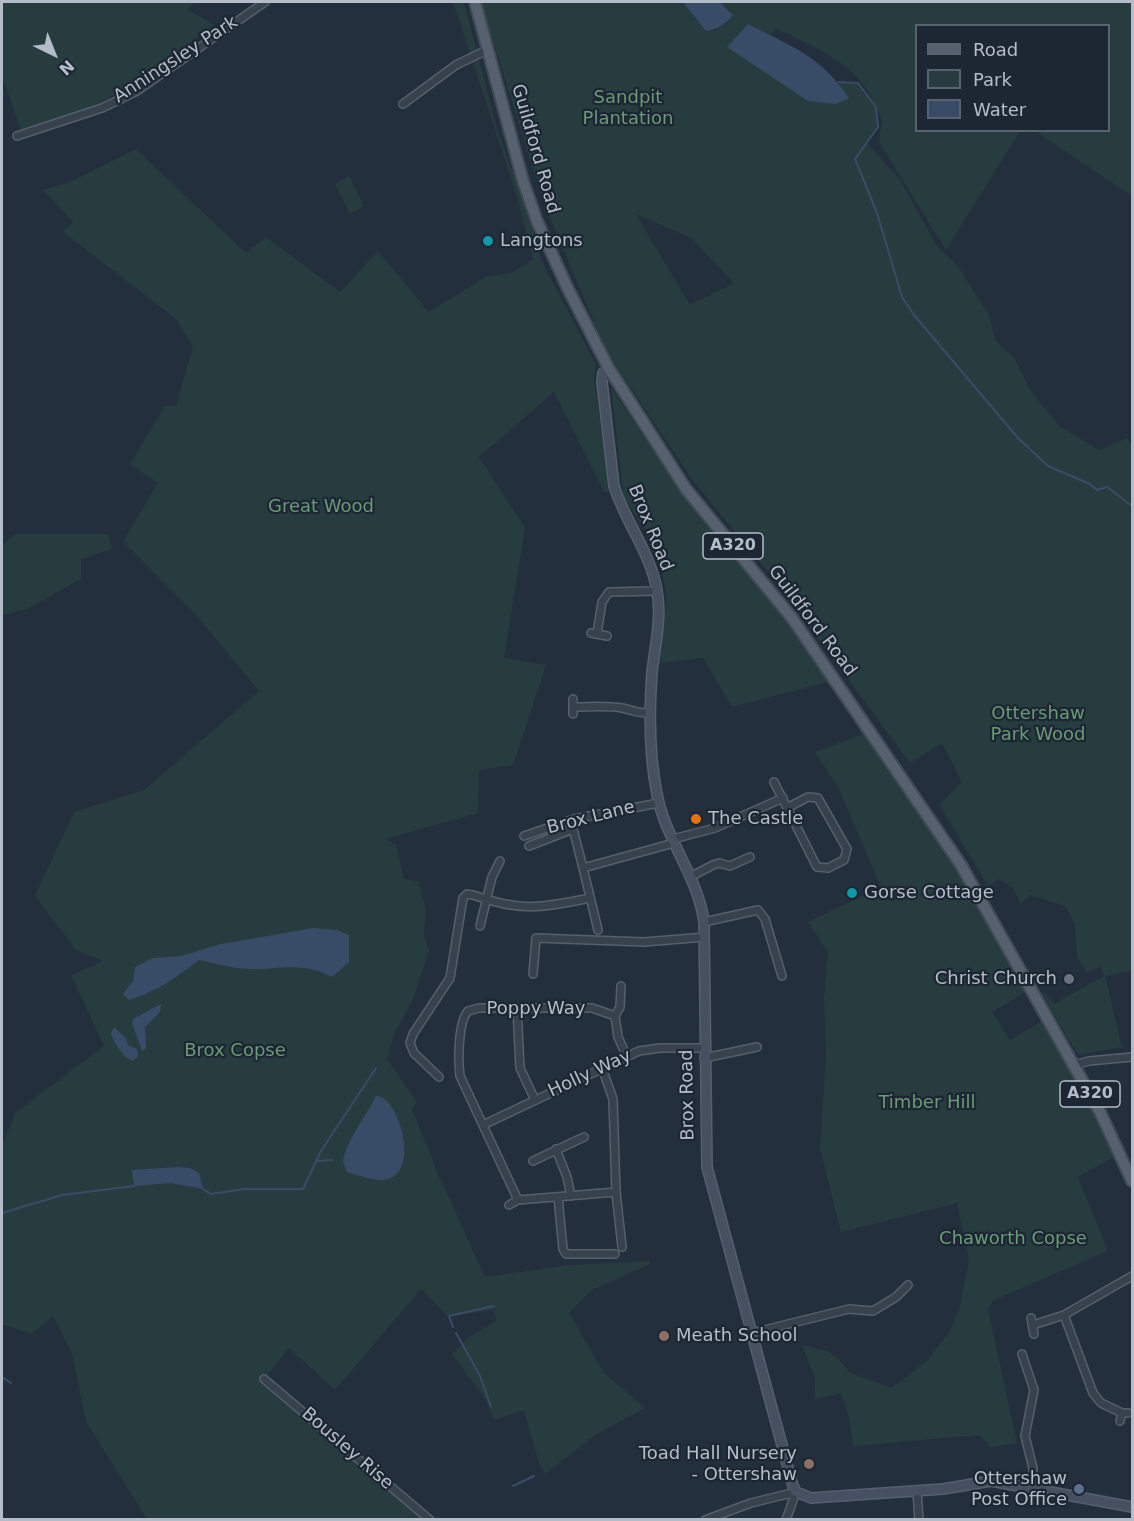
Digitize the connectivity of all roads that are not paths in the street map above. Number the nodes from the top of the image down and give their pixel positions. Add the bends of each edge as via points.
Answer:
1 (265, 2) edge
2 (475, 2) edge
3 (489, 49) junction
4 (403, 104) dead end
5 (17, 136) dead end
6 (608, 367) junction
7 (657, 591) junction
8 (607, 636) dead end
9 (573, 699) dead end
10 (650, 714) junction
11 (774, 782) dead end
12 (783, 798) junction
13 (659, 803) junction
14 (787, 808) junction
15 (524, 836) dead end
16 (674, 841) junction
17 (529, 846) dead end
18 (750, 857) dead end
19 (500, 861) dead end
20 (583, 868) junction
21 (690, 877) junction
22 (590, 898) junction
23 (487, 900) junction
24 (704, 922) junction
25 (480, 926) dead end
26 (598, 930) dead end
27 (705, 937) junction
28 (533, 974) dead end
29 (782, 976) dead end
30 (621, 986) dead end
31 (517, 1008) junction
32 (615, 1016) junction
33 (755, 1045) dead end
34 (704, 1053) junction
35 (627, 1057) junction
36 (1132, 1058) edge
37 (1074, 1065) junction
38 (602, 1068) junction
39 (439, 1077) dead end
40 (535, 1100) junction
41 (483, 1125) junction
42 (584, 1137) dead end
43 (556, 1149) junction
44 (533, 1161) dead end
45 (1132, 1181) edge
46 (616, 1192) junction
47 (571, 1196) junction
48 (558, 1197) junction
49 (518, 1200) junction
50 (509, 1205) dead end
51 (622, 1247) dead end
52 (615, 1254) dead end
53 (1132, 1276) edge
54 (908, 1285) dead end
55 (1064, 1316) junction
56 (752, 1333) junction
57 (1034, 1334) dead end
58 (1022, 1354) dead end
59 (264, 1379) dead end
60 (1120, 1421) dead end
61 (1033, 1488) junction
62 (917, 1491) junction
63 (796, 1492) junction
64 (1132, 1506) edge
65 (430, 1520) edge
66 (705, 1520) edge
67 (786, 1520) edge
68 (919, 1520) edge

1 - 5 street, Anningsley Park via 137,91 102,108
2 - 3 main road, Guildford Road / A320
3 - 4 street via 456,64
3 - 6 main road, Guildford Road / A320 via 537,221
6 - 7 street, Brox Road via 602,382 614,486 650,564
6 - 37 main road, Guildford Road / A320 via 686,489 792,618 954,854
7 - 8 street via 609,592 602,602 594,634
7 - 10 street, Brox Road
9 - 10 street via 573,711 608,707
10 - 13 street, Brox Road via 651,766
11 - 12 street
12 - 14 street
12 - 16 street
13 - 15 street, Brox Lane via 574,819
13 - 16 street, Brox Road
14 - 14 street via 817,867 828,868 844,860 847,849 818,798 808,797
16 - 20 street
16 - 21 street, Brox Road
17 - 20 street via 573,829
18 - 21 street via 730,866 719,863
19 - 23 street
20 - 22 street
21 - 24 street, Brox Road
22 - 23 street via 542,908
22 - 26 street
23 - 25 street
23 - 39 street via 467,894 463,898 450,978 410,1039 414,1053
24 - 27 street, Brox Road
24 - 29 street via 758,910 765,919
27 - 28 street via 644,942 536,938
27 - 34 street, Brox Road
30 - 32 street via 620,1007
31 - 32 street, Poppy Way via 592,1008
31 - 40 street via 520,1068
31 - 41 street, Poppy Way via 479,1008 465,1015 459,1069
32 - 35 street via 618,1037
33 - 34 street, Holly Way
34 - 35 street, Holly Way via 653,1048
34 - 56 street, Brox Road via 707,1167
35 - 38 street, Holly Way
36 - 37 street
37 - 45 main road, Guildford Road / A320
38 - 40 street, Holly Way
38 - 46 street via 613,1099
40 - 41 street, Holly Way
41 - 49 street
42 - 43 street
43 - 44 street
43 - 47 street
46 - 47 street
46 - 51 street
47 - 48 street
48 - 49 street
48 - 52 street via 566,1254
49 - 50 street
53 - 55 street
54 - 56 street via 896,1298 873,1311 849,1309
55 - 57 street via 1032,1321
55 - 60 street via 1093,1393 1101,1403 1125,1413
56 - 63 street, Brox Road
58 - 61 street via 1034,1390 1025,1436
59 - 65 street, Bousley Rise
61 - 62 street via 991,1481
61 - 64 street
62 - 63 street via 811,1498
62 - 68 street
63 - 66 street
63 - 67 street

